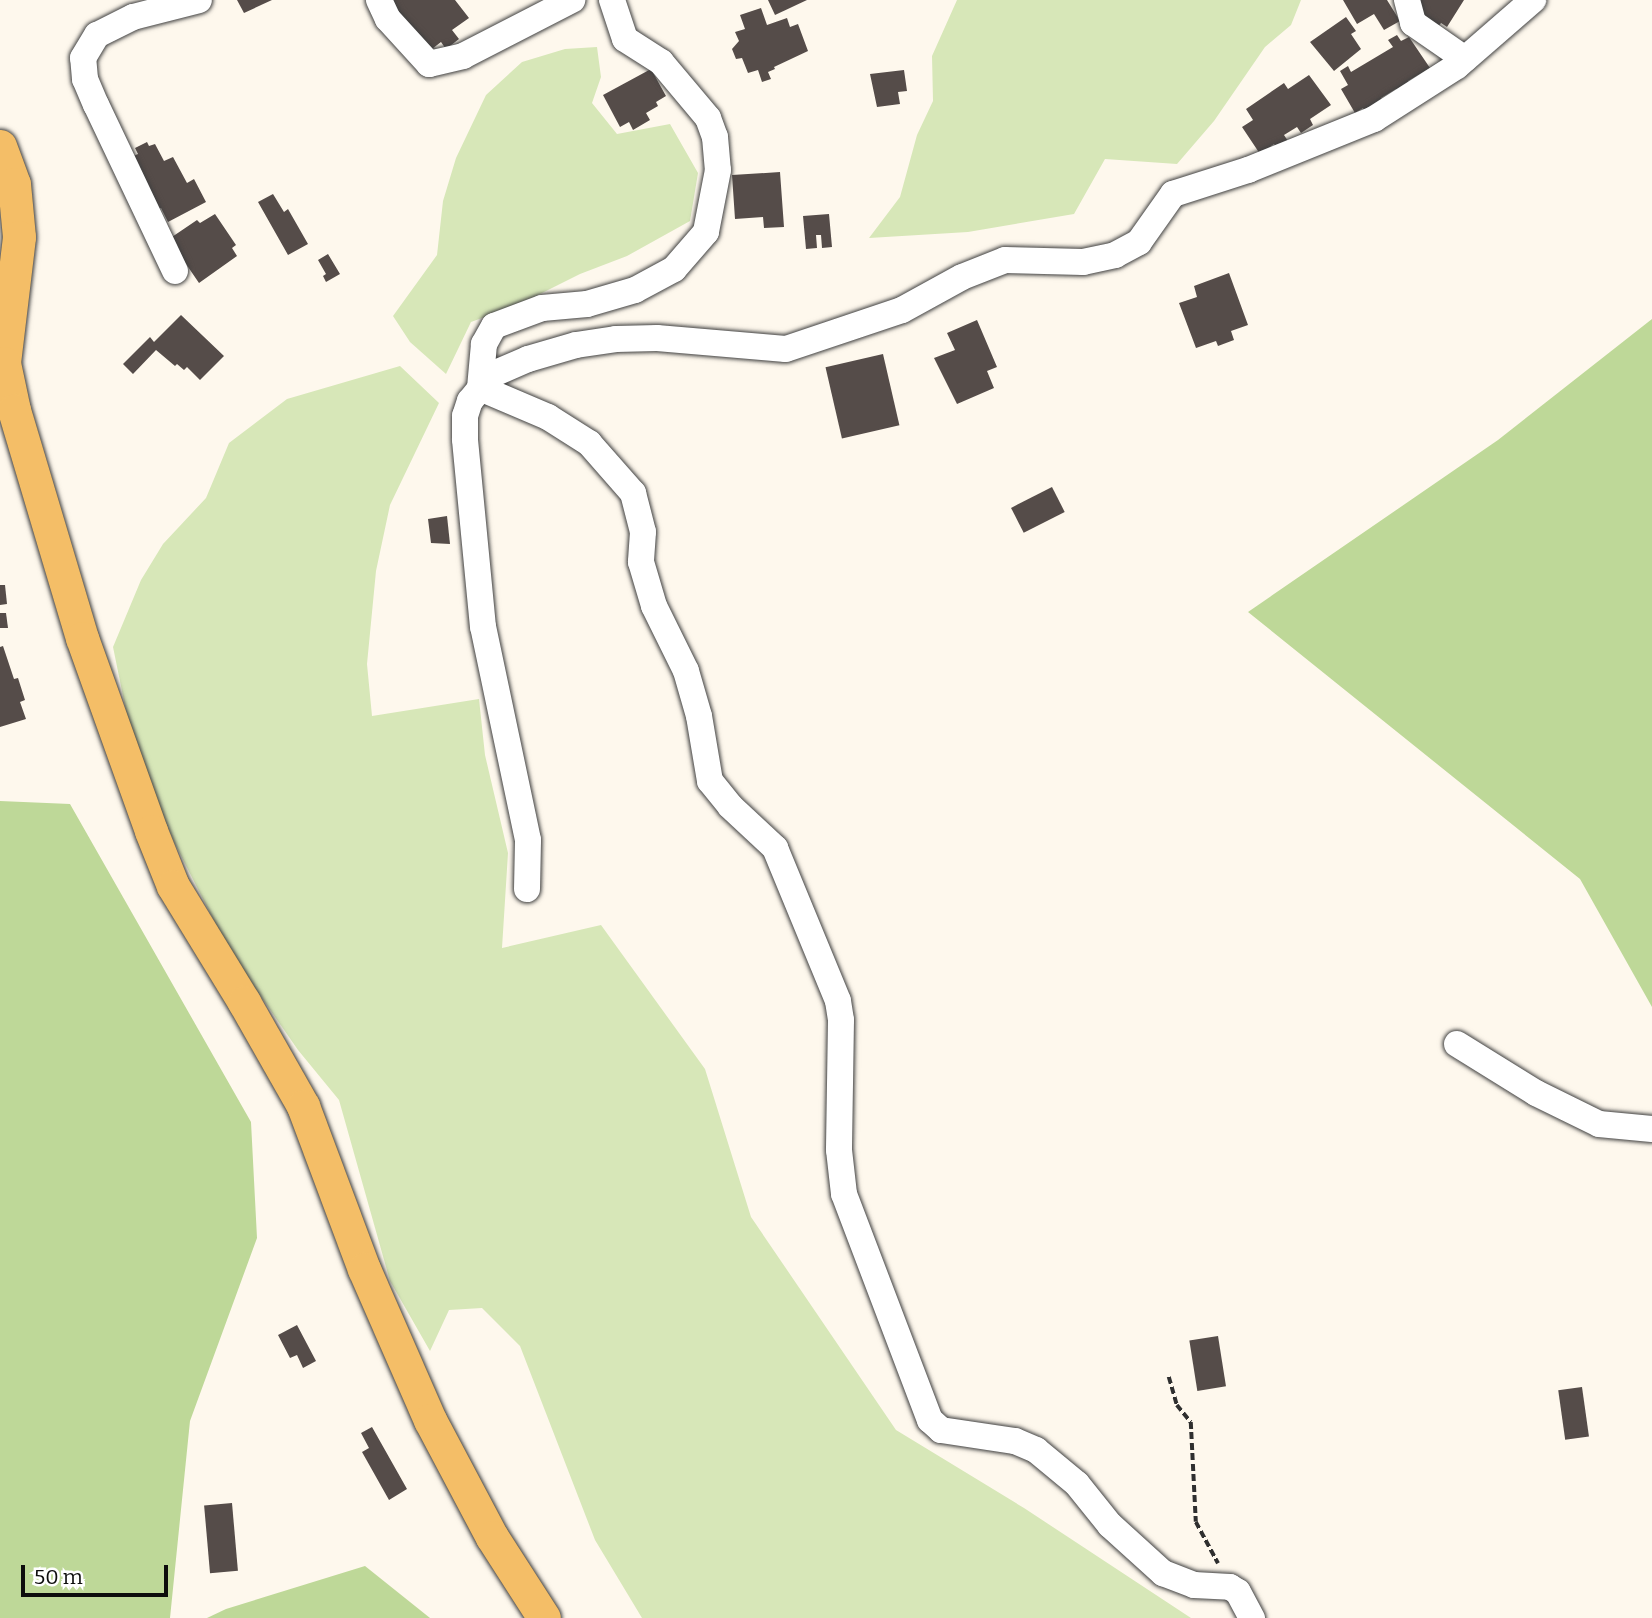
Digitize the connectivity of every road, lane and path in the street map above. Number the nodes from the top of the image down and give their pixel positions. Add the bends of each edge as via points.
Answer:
1 (199, 0) edge
2 (379, 0) edge
3 (572, 0) edge
4 (612, 0) edge
5 (1406, 0) edge
6 (1533, 0) edge
7 (1465, 58) junction
8 (0, 146) edge
9 (175, 271) dead end
10 (480, 388) junction
11 (527, 889) dead end
12 (1457, 1044) dead end
13 (1652, 1129) edge
14 (1169, 1377) dead end
15 (1230, 1587) junction
16 (544, 1618) edge
17 (1252, 1618) edge

1 - 9 street via 134,17 97,35 83,58 92,96
2 - 3 street via 388,19 429,64 463,56
4 - 10 street via 625,39 661,62 708,118 718,170 706,232 674,270 635,290 587,304 542,309 494,326 484,344
5 - 7 street via 1413,23
6 - 7 street
7 - 10 street via 1374,119 1248,170 1173,194 1139,242 1115,255 1083,262 1005,260 902,310 786,349 616,339 576,345 499,369
8 - 16 main road via 14,184 19,237 4,363 14,410 82,638 147,818 173,886 303,1106 364,1269 430,1420 492,1537
10 - 11 street via 465,416 465,439 483,627 528,840
10 - 15 street via 548,417 589,443 633,493 643,532 641,562 654,606 686,671 710,781 775,848 838,1001 839,1150 844,1194 930,1420 941,1430 1015,1441 1036,1450 1077,1484 1110,1525 1163,1573 1186,1583
12 - 13 street via 1536,1093 1600,1124
14 - 15 path via 1177,1405 1191,1422 1196,1522
15 - 17 street via 1238,1592

